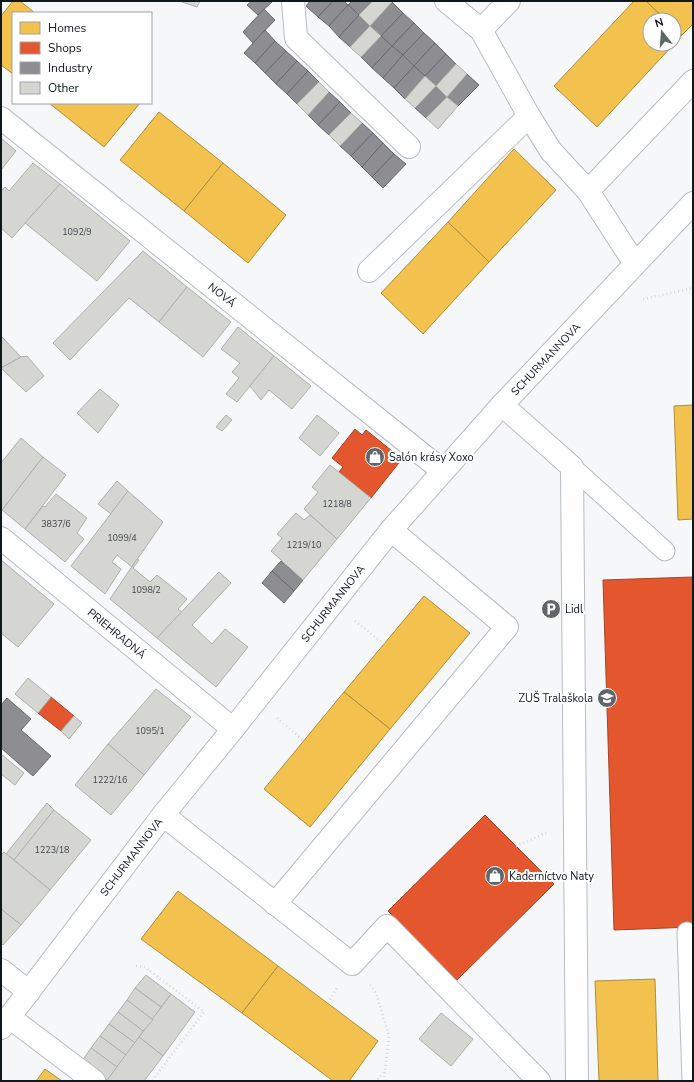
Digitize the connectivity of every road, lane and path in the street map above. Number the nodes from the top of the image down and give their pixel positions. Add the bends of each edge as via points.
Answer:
1 (293, 1) edge
2 (446, 1) edge
3 (509, 1) edge
4 (481, 30) junction
5 (693, 80) edge
6 (529, 116) junction
7 (1, 118) edge
8 (409, 147) dead end
9 (588, 191) junction
10 (693, 203) edge
11 (635, 264) junction
12 (369, 271) dead end
13 (693, 288) edge
14 (640, 300) dead end
15 (502, 405) junction
16 (572, 467) junction
17 (443, 471) junction
18 (391, 530) junction
19 (1, 538) edge
20 (665, 551) dead end
21 (350, 617) dead end
22 (384, 644) dead end
23 (276, 717) dead end
24 (233, 729) junction
25 (304, 741) dead end
26 (163, 814) junction
27 (275, 904) junction
28 (687, 932) dead end
29 (352, 964) junction
30 (136, 966) dead end
31 (1, 970) edge
32 (28, 992) junction
33 (5, 1023) edge
34 (385, 1071) junction
35 (94, 1081) edge
36 (152, 1081) edge
37 (376, 1081) edge
38 (384, 1081) edge
39 (539, 1081) edge
40 (577, 1081) edge
41 (692, 1081) edge

1 - 8 street via 296,38
2 - 4 street
3 - 4 street
4 - 6 street
5 - 9 street
6 - 9 street via 551,151
6 - 12 street
7 - 17 street, NOVÁ
9 - 11 street
10 - 11 street, SCHURMANNOVA
11 - 15 street, SCHURMANNOVA
13 - 14 path
15 - 16 street
15 - 17 street, SCHURMANNOVA
16 - 20 lane
16 - 40 street
17 - 18 street, SCHURMANNOVA
18 - 24 street, SCHURMANNOVA
18 - 27 street via 506,627
19 - 24 street, PRIEHRADNÁ
21 - 22 path
23 - 25 path
24 - 26 street, SCHURMANNOVA
26 - 27 street
26 - 32 street, SCHURMANNOVA
27 - 29 street
28 - 41 lane
29 - 34 path via 376,993 390,1036
29 - 39 street via 387,926
30 - 36 path via 145,967 204,1012
31 - 32 street
32 - 33 street, SCHURMANNOVA
33 - 35 street
34 - 37 path
34 - 38 path

